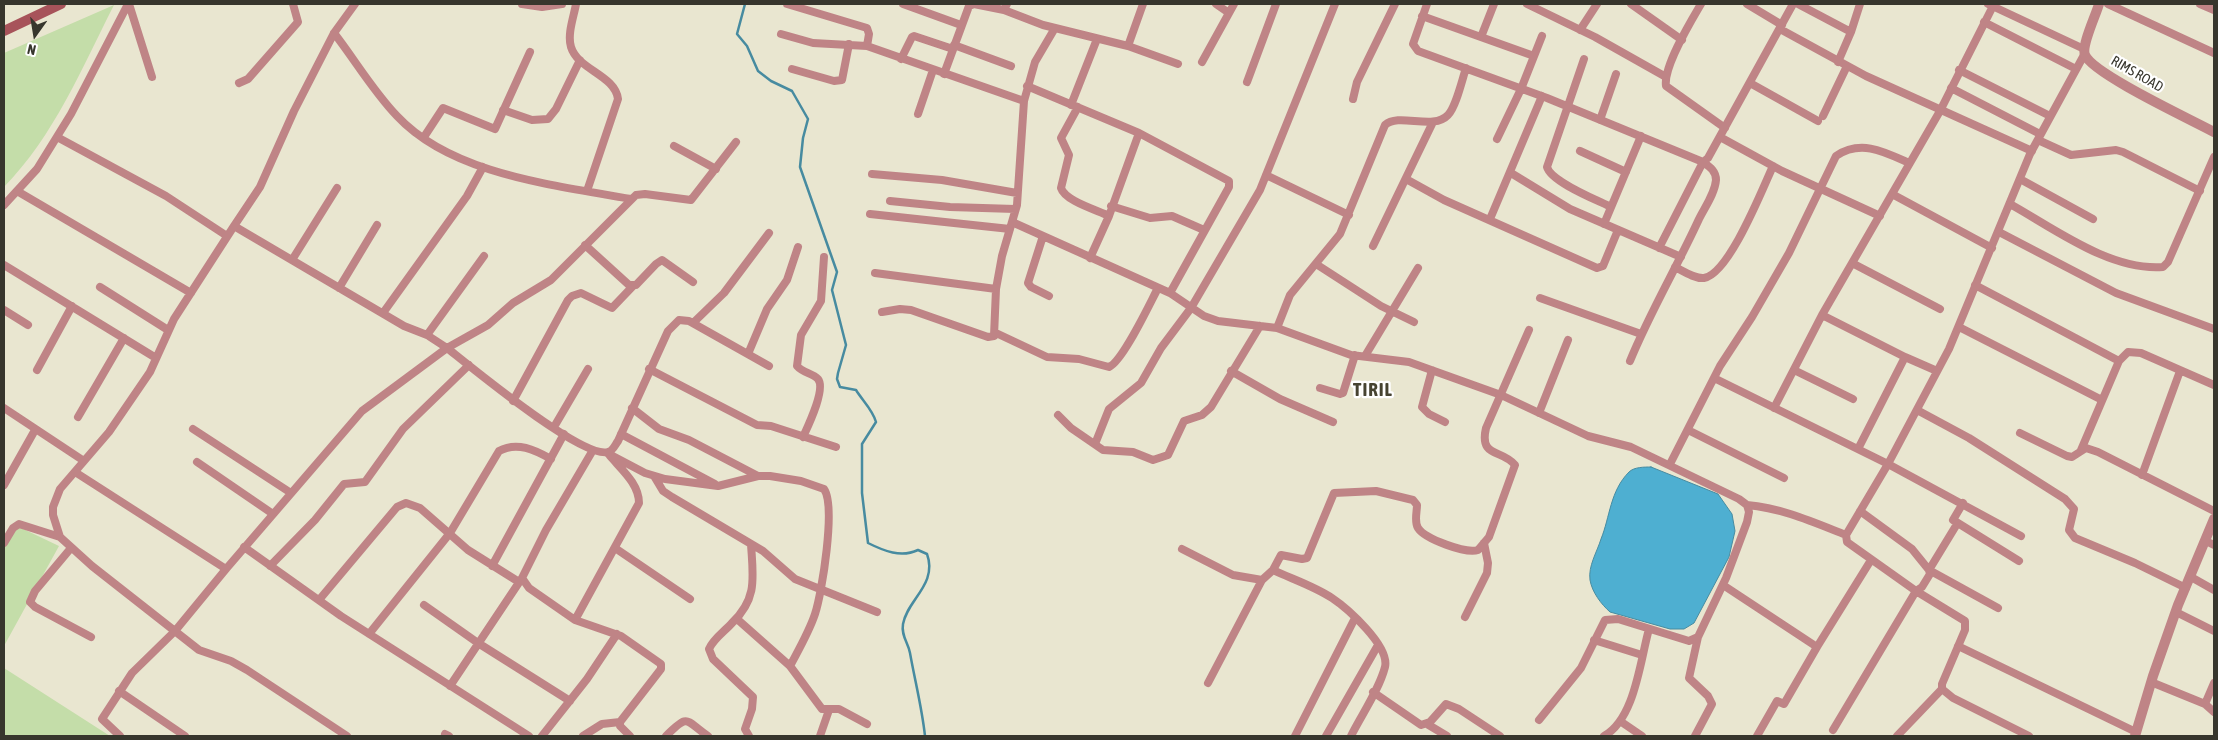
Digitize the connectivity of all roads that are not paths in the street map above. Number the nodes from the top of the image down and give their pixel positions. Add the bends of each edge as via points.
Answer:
1 (61, 4) edge
2 (129, 4) edge
3 (292, 4) edge
4 (355, 4) edge
5 (522, 4) edge
6 (562, 4) edge
7 (576, 4) edge
8 (787, 4) edge
9 (903, 4) edge
10 (1144, 4) edge
11 (1216, 4) edge
12 (1234, 4) edge
13 (1276, 4) edge
14 (1335, 4) edge
15 (1395, 4) edge
16 (1427, 4) edge
17 (1494, 4) edge
18 (1527, 4) edge
19 (1597, 4) edge
20 (1631, 4) edge
21 (1701, 4) edge
22 (1747, 4) edge
23 (1794, 4) edge
24 (1798, 4) edge
25 (1860, 4) edge
26 (2098, 4) edge
27 (2108, 4) edge
28 (2200, 4) edge
29 (965, 5) edge
30 (1990, 5) edge
31 (1006, 7) edge
32 (2214, 10) edge
33 (1229, 13) junction
34 (1422, 16) junction
35 (1984, 22) junction
36 (961, 26) junction
37 (1781, 27) junction
38 (1056, 28) junction
39 (1580, 30) junction
40 (4, 31) edge
41 (1852, 32) junction
42 (334, 33) junction
43 (781, 34) dead end
44 (1542, 36) dead end
45 (1481, 37) junction
46 (1097, 39) junction
47 (1682, 40) junction
48 (849, 44) junction
49 (867, 46) junction
50 (1128, 46) junction
51 (953, 47) junction
52 (530, 52) dead end
53 (2084, 52) junction
54 (2214, 53) edge
55 (1534, 56) junction
56 (901, 59) junction
57 (1584, 59) dead end
58 (580, 60) junction
59 (1202, 62) dead end
60 (1838, 62) junction
61 (1178, 64) dead end
62 (1011, 66) dead end
63 (1847, 66) junction
64 (1466, 68) junction
65 (792, 69) dead end
66 (2076, 69) junction
67 (933, 70) junction
68 (1959, 70) junction
69 (944, 74) junction
70 (1616, 74) dead end
71 (152, 77) dead end
72 (1666, 78) junction
73 (1247, 82) dead end
74 (239, 83) dead end
75 (1750, 84) junction
76 (1027, 86) junction
77 (1950, 88) junction
78 (1521, 89) junction
79 (1542, 96) junction
80 (1353, 99) dead end
81 (1024, 101) junction
82 (1075, 106) junction
83 (1570, 107) junction
84 (503, 110) junction
85 (1940, 111) junction
86 (918, 114) dead end
87 (2050, 116) junction
88 (1600, 120) junction
89 (1433, 122) junction
90 (1725, 128) junction
91 (2214, 132) edge
92 (1139, 133) junction
93 (1641, 136) junction
94 (57, 137) junction
95 (424, 137) junction
96 (1720, 137) junction
97 (2039, 137) junction
98 (1497, 139) dead end
99 (736, 142) dead end
100 (674, 146) dead end
101 (1580, 151) dead end
102 (2032, 151) junction
103 (2214, 157) edge
104 (1703, 162) junction
105 (1909, 163) junction
106 (1773, 166) junction
107 (483, 167) junction
108 (716, 170) junction
109 (1626, 172) junction
110 (1511, 173) junction
111 (872, 174) dead end
112 (1266, 175) junction
113 (2020, 179) junction
114 (1406, 180) junction
115 (338, 188) dead end
116 (587, 190) junction
117 (1820, 190) junction
118 (17, 191) junction
119 (2200, 191) junction
120 (1017, 193) junction
121 (1892, 194) junction
122 (631, 198) junction
123 (890, 201) dead end
124 (2010, 204) junction
125 (4, 206) edge
126 (1111, 206) junction
127 (1612, 207) junction
128 (1016, 209) junction
129 (870, 214) dead end
130 (1349, 214) junction
131 (1109, 216) junction
132 (1880, 216) junction
133 (1490, 219) junction
134 (2094, 219) dead end
135 (1604, 224) junction
136 (234, 226) junction
137 (377, 226) dead end
138 (1012, 226) junction
139 (1204, 230) junction
140 (1618, 230) junction
141 (1999, 232) junction
142 (769, 233) dead end
143 (227, 236) junction
144 (1043, 236) junction
145 (585, 246) junction
146 (1373, 246) dead end
147 (798, 247) dead end
148 (1659, 248) junction
149 (1992, 248) junction
150 (484, 256) dead end
151 (824, 257) dead end
152 (1681, 257) junction
153 (1090, 258) junction
154 (292, 260) junction
155 (1852, 263) junction
156 (1316, 264) junction
157 (4, 265) edge
158 (1418, 268) dead end
159 (1676, 268) junction
160 (874, 273) dead end
161 (693, 282) dead end
162 (1975, 285) junction
163 (633, 286) junction
164 (100, 287) dead end
165 (339, 288) junction
166 (1158, 288) junction
167 (996, 289) junction
168 (190, 293) junction
169 (1170, 294) junction
170 (1049, 296) dead end
171 (1540, 298) dead end
172 (72, 306) junction
173 (1191, 308) junction
174 (1940, 309) dead end
175 (4, 310) edge
176 (882, 312) dead end
177 (1392, 312) junction
178 (383, 313) junction
179 (1822, 315) junction
180 (1414, 322) dead end
181 (693, 324) junction
182 (28, 325) dead end
183 (1260, 326) junction
184 (1959, 327) junction
185 (1277, 328) junction
186 (2214, 329) edge
187 (168, 330) junction
188 (1529, 330) dead end
189 (996, 333) junction
190 (1641, 334) junction
191 (426, 335) junction
192 (124, 338) junction
193 (1568, 340) dead end
194 (447, 348) junction
195 (748, 354) junction
196 (1355, 355) junction
197 (1365, 356) junction
198 (1905, 357) junction
199 (156, 358) junction
200 (1630, 361) dead end
201 (2119, 361) junction
202 (469, 365) junction
203 (768, 366) dead end
204 (588, 369) dead end
205 (649, 369) junction
206 (37, 370) dead end
207 (1432, 370) junction
208 (1794, 370) junction
209 (1231, 371) junction
210 (1937, 371) junction
211 (2180, 371) junction
212 (1714, 378) junction
213 (2214, 385) edge
214 (1320, 388) dead end
215 (1501, 395) junction
216 (1853, 399) dead end
217 (2102, 400) junction
218 (514, 401) junction
219 (4, 408) edge
220 (632, 408) junction
221 (1774, 408) junction
222 (1917, 410) junction
223 (1539, 413) junction
224 (1058, 415) dead end
225 (78, 417) dead end
226 (1334, 422) dead end
227 (1445, 422) dead end
228 (554, 428) junction
229 (193, 429) dead end
230 (35, 430) junction
231 (1688, 430) junction
232 (564, 434) junction
233 (621, 434) junction
234 (2020, 434) dead end
235 (803, 437) junction
236 (1095, 444) junction
237 (836, 447) dead end
238 (1858, 449) junction
239 (593, 450) junction
240 (2081, 450) junction
241 (607, 453) junction
242 (551, 459) junction
243 (84, 461) junction
244 (197, 462) dead end
245 (1670, 464) junction
246 (1888, 464) junction
247 (74, 472) junction
248 (2142, 475) junction
249 (654, 476) junction
250 (758, 476) junction
251 (1784, 478) dead end
252 (4, 485) edge
253 (718, 486) junction
254 (291, 493) junction
255 (1963, 503) junction
256 (1747, 505) junction
257 (1860, 511) junction
258 (2214, 511) edge
259 (273, 514) junction
260 (1957, 524) junction
261 (2213, 525) edge
262 (450, 533) junction
263 (1846, 535) junction
264 (2021, 536) dead end
265 (60, 537) junction
266 (4, 543) edge
267 (1484, 543) junction
268 (2210, 543) edge
269 (751, 544) junction
270 (71, 548) junction
271 (244, 548) junction
272 (615, 548) junction
273 (1182, 549) dead end
274 (1871, 560) junction
275 (2019, 561) dead end
276 (270, 566) junction
277 (492, 566) junction
278 (1275, 566) junction
279 (226, 569) junction
280 (1929, 570) junction
281 (2191, 577) junction
282 (520, 580) junction
283 (1262, 580) junction
284 (1723, 585) junction
285 (2186, 588) junction
286 (2214, 590) edge
287 (821, 591) junction
288 (1916, 591) junction
289 (690, 599) dead end
290 (319, 600) junction
291 (424, 605) dead end
292 (1998, 608) dead end
293 (877, 612) dead end
294 (2176, 612) junction
295 (1464, 617) dead end
296 (1355, 618) junction
297 (737, 619) junction
298 (575, 620) junction
299 (1649, 629) junction
300 (175, 631) junction
301 (2214, 631) edge
302 (369, 634) junction
303 (617, 634) junction
304 (91, 637) dead end
305 (1698, 637) junction
306 (1594, 640) junction
307 (478, 643) junction
308 (1378, 645) junction
309 (1817, 646) junction
310 (1958, 646) junction
311 (1642, 655) junction
312 (790, 666) junction
313 (2151, 682) junction
314 (1208, 683) dead end
315 (2214, 683) edge
316 (450, 686) junction
317 (1942, 689) junction
318 (118, 691) junction
319 (1373, 692) junction
320 (570, 700) junction
321 (2205, 704) junction
322 (829, 710) junction
323 (2214, 712) edge
324 (1539, 720) dead end
325 (1620, 721) junction
326 (620, 722) junction
327 (867, 724) dead end
328 (1427, 724) junction
329 (1833, 730) dead end
330 (526, 734) edge
331 (2136, 734) edge
332 (745, 735) edge
333 (120, 736) edge
334 (185, 736) edge
335 (347, 736) edge
336 (514, 736) edge
337 (542, 736) edge
338 (583, 736) edge
339 (630, 736) edge
340 (666, 736) edge
341 (708, 736) edge
342 (820, 736) edge
343 (1295, 736) edge
344 (1328, 736) edge
345 (1351, 736) edge
346 (1447, 736) edge
347 (1500, 736) edge
348 (1604, 736) edge
349 (1642, 736) edge
350 (1695, 736) edge
351 (1757, 736) edge
352 (1897, 736) edge
353 (2028, 736) edge

1 - 40 main road
2 - 71 street
2 - 94 street
3 - 74 street via 298,22 248,79
4 - 42 street
5 - 6 street via 542,7
7 - 58 street via 570,39 571,47
8 - 49 street via 867,28
9 - 36 street
10 - 50 street
11 - 33 street
12 - 33 street
13 - 73 street
14 - 112 street
15 - 80 street via 1357,82
16 - 34 street
17 - 45 street
18 - 39 street
19 - 39 street
20 - 47 street
21 - 47 street
22 - 37 street
23 - 37 street
24 - 41 street
25 - 41 street
26 - 53 street
27 - 54 street
28 - 32 street
29 - 31 street
29 - 36 street
30 - 35 street
30 - 53 street
31 - 38 street
33 - 59 street
34 - 45 street
34 - 64 street via 1414,48
35 - 66 street
35 - 68 street
36 - 51 street
37 - 60 street
37 - 75 street
38 - 46 street
38 - 76 street via 1035,62
39 - 72 street
41 - 60 street
42 - 95 street via 397,116
42 - 136 street via 294,110 268,171
43 - 48 street via 813,43
44 - 55 street
45 - 55 street
46 - 50 street
46 - 82 street
47 - 72 street
48 - 49 street
48 - 65 street via 842,80 834,81
49 - 56 street
50 - 61 street
51 - 56 street via 914,36
51 - 62 street
51 - 69 street
52 - 84 street
53 - 66 street
53 - 91 street, RIMS ROAD via 2093,64 2125,85
55 - 78 street
56 - 67 street
57 - 83 street
58 - 84 street via 548,119 532,120
58 - 116 street via 610,84 618,99
60 - 63 street
63 - 75 street via 1821,118
63 - 85 street
64 - 78 street
64 - 89 street via 1450,114
66 - 87 street
67 - 69 street
67 - 86 street
68 - 77 street
68 - 87 street
69 - 81 street
70 - 88 street
72 - 90 street via 1666,86 1671,91
75 - 90 street
76 - 81 street
76 - 82 street
77 - 85 street
77 - 97 street
78 - 79 street
78 - 98 street
79 - 83 street
79 - 110 street
81 - 120 street
82 - 92 street
82 - 131 street via 1061,138 1069,155 1061,188 1070,198
83 - 88 street
83 - 127 street via 1547,163 1548,172
84 - 95 street via 494,129 443,108
85 - 102 street
85 - 105 street
87 - 97 street
88 - 93 street
89 - 114 street
89 - 130 street via 1395,121 1385,126
90 - 96 street
92 - 126 street
92 - 139 street via 1230,182
93 - 104 street
93 - 109 street
94 - 118 street via 37,170
94 - 143 street via 166,196
95 - 107 street via 462,160
96 - 104 street
96 - 106 street
97 - 102 street
97 - 119 street via 2071,155 2116,150
99 - 108 street
100 - 108 street
101 - 109 street
102 - 113 street
103 - 119 street
104 - 148 street
104 - 152 street via 1712,168 1716,180
105 - 117 street via 1871,148 1843,152 1833,161
105 - 121 street
106 - 117 street
106 - 159 street via 1745,227 1715,274 1700,278
107 - 116 street
107 - 178 street via 467,196
108 - 122 street via 691,200 645,194
109 - 127 street
110 - 133 street
110 - 135 street via 1570,209
111 - 120 street via 942,180
112 - 130 street
112 - 173 street
113 - 124 street
113 - 134 street
114 - 133 street
114 - 146 street
115 - 154 street
116 - 122 street
117 - 132 street
117 - 212 street via 1789,253
118 - 125 street
118 - 168 street
119 - 124 street via 2168,262 2158,268 2104,257
120 - 128 street
121 - 132 street
121 - 149 street
122 - 145 street
123 - 128 street
124 - 141 street
126 - 131 street
126 - 139 street via 1150,218 1172,216
127 - 135 street
128 - 138 street
129 - 138 street
130 - 156 street via 1340,234
131 - 153 street
132 - 155 street
133 - 140 street via 1597,268 1603,266
135 - 140 street
136 - 143 street
136 - 154 street
137 - 165 street
138 - 144 street
138 - 167 street
139 - 169 street
140 - 148 street
141 - 149 street
141 - 186 street via 2116,293
142 - 181 street via 724,293
143 - 168 street
144 - 153 street
144 - 170 street via 1028,283
145 - 163 street
145 - 194 street via 543,286
147 - 195 street via 787,280 767,309
148 - 152 street
149 - 162 street
150 - 191 street
151 - 235 street via 820,302 801,335 797,360 797,366 817,378 820,384 820,393
152 - 159 street
153 - 166 street
154 - 165 street
155 - 174 street
155 - 179 street
156 - 177 street
156 - 185 street via 1290,295
157 - 172 street
158 - 177 street
159 - 190 street
160 - 167 street
161 - 163 street via 662,260
162 - 184 street
162 - 201 street
163 - 218 street via 612,308 581,293 572,296 548,334
164 - 187 street
165 - 178 street
166 - 169 street
166 - 189 street via 1121,355 1110,367 1079,359 1046,357
167 - 189 street
168 - 187 street
169 - 173 street
171 - 190 street
172 - 192 street
172 - 206 street
173 - 183 street via 1218,321
173 - 236 street via 1141,383 1109,409
175 - 182 street
176 - 189 street via 904,309 988,337
177 - 180 street
177 - 197 street
178 - 191 street
179 - 198 street
179 - 208 street
181 - 195 street
181 - 205 street via 684,319 668,331
183 - 185 street
183 - 209 street
184 - 210 street
184 - 217 street
185 - 196 street
187 - 199 street
188 - 215 street
190 - 200 street
191 - 194 street
192 - 199 street
192 - 225 street
193 - 223 street
194 - 202 street
194 - 254 street via 362,411
195 - 203 street
196 - 197 street
196 - 214 street via 1343,393
197 - 207 street via 1409,362
198 - 210 street
198 - 238 street
199 - 243 street via 117,420
201 - 211 street via 2124,354 2134,351
201 - 217 street
202 - 218 street
202 - 276 street via 403,429 365,482 343,486
204 - 228 street
205 - 220 street
205 - 235 street via 746,420
207 - 215 street
207 - 227 street via 1422,408
208 - 216 street
208 - 221 street
209 - 226 street via 1280,399
209 - 236 street via 1207,411 1181,424 1172,451 1164,458 1149,459 1133,452 1103,450
210 - 222 street
211 - 213 street
211 - 248 street
212 - 221 street
212 - 231 street
215 - 223 street
215 - 267 street via 1486,428 1484,442 1487,448 1515,465
217 - 240 street
218 - 228 street
219 - 230 street
220 - 233 street
220 - 250 street via 659,429 689,440
221 - 238 street
222 - 246 street
222 - 285 street via 1969,438 2065,499 2074,509 2069,530 2075,538
223 - 245 street via 1588,436 1631,447
224 - 236 street
228 - 232 street
229 - 254 street
230 - 243 street
230 - 252 street
231 - 245 street
231 - 251 street
232 - 239 street
232 - 242 street
233 - 241 street via 613,450
233 - 253 street
234 - 240 street via 2067,456 2072,457
235 - 237 street
238 - 246 street
239 - 241 street
239 - 282 street
240 - 248 street via 2086,448 2098,452
241 - 249 street
241 - 272 street via 639,494 639,502
242 - 262 street via 527,448 510,446 499,450
242 - 277 street
243 - 247 street
244 - 259 street
245 - 256 street
246 - 255 street
246 - 257 street
247 - 265 street via 60,489 53,507
247 - 279 street
248 - 258 street
249 - 253 street
249 - 269 street via 663,491
250 - 253 street
250 - 287 street via 801,481 817,485 826,493 829,503
254 - 259 street
255 - 260 street via 1953,516
255 - 264 street
256 - 263 street via 1786,512
256 - 284 street via 1748,522
257 - 263 street
257 - 280 street via 1912,549
259 - 271 street
260 - 275 street
260 - 280 street
261 - 268 street
262 - 277 street via 459,544
262 - 290 street via 420,508 400,504
262 - 302 street
263 - 274 street via 1847,542
265 - 266 street via 20,524
265 - 270 street
267 - 278 street via 1478,550 1467,551 1427,535 1418,528 1413,500 1403,496 1376,491 1340,491 1331,497 1307,558 1281,555
267 - 295 street via 1487,573
268 - 281 street
269 - 287 street via 795,579
269 - 297 street via 752,594
270 - 300 street
270 - 304 street via 35,591 30,602
271 - 276 street
271 - 279 street
272 - 289 street
272 - 298 street
273 - 283 street via 1232,574
274 - 288 street
274 - 309 street
276 - 290 street
277 - 282 street
278 - 283 street
278 - 296 street via 1332,598
279 - 300 street
280 - 288 street via 1922,587
280 - 292 street
281 - 285 street
281 - 286 street
282 - 298 street
282 - 307 street
283 - 314 street
284 - 305 street
284 - 309 street
285 - 294 street
287 - 293 street
287 - 312 street via 808,630
288 - 310 street via 1965,621
288 - 329 street
290 - 302 street
291 - 307 street
294 - 301 street
294 - 313 street
296 - 308 street
296 - 343 street
297 - 312 street
297 - 332 street via 709,649 713,659 753,697
298 - 303 street
299 - 305 street via 1690,641
299 - 306 street via 1618,619 1605,620
299 - 311 street
300 - 318 street via 143,661
300 - 335 street via 199,650 247,670
302 - 316 street
303 - 320 street
303 - 326 street via 661,664
305 - 350 street via 1688,678 1712,704
306 - 311 street
306 - 324 street via 1582,668
307 - 316 street
307 - 320 street
308 - 319 street via 1385,667
308 - 344 street
309 - 351 street via 1784,704 1777,701
310 - 317 street
310 - 331 street
311 - 325 street via 1628,708
312 - 322 street via 817,704
313 - 321 street
313 - 331 street
315 - 321 street
316 - 330 street
317 - 352 street
317 - 353 street via 1953,698
318 - 333 street via 102,719
318 - 334 street
319 - 328 street via 1420,725
319 - 345 street
320 - 337 street
321 - 323 street
322 - 327 street via 839,709
322 - 342 street
325 - 348 street
325 - 349 street
326 - 338 street via 602,724
326 - 339 street
328 - 346 street
328 - 347 street via 1443,706 1451,705
330 - 336 street
340 - 341 street via 687,720

